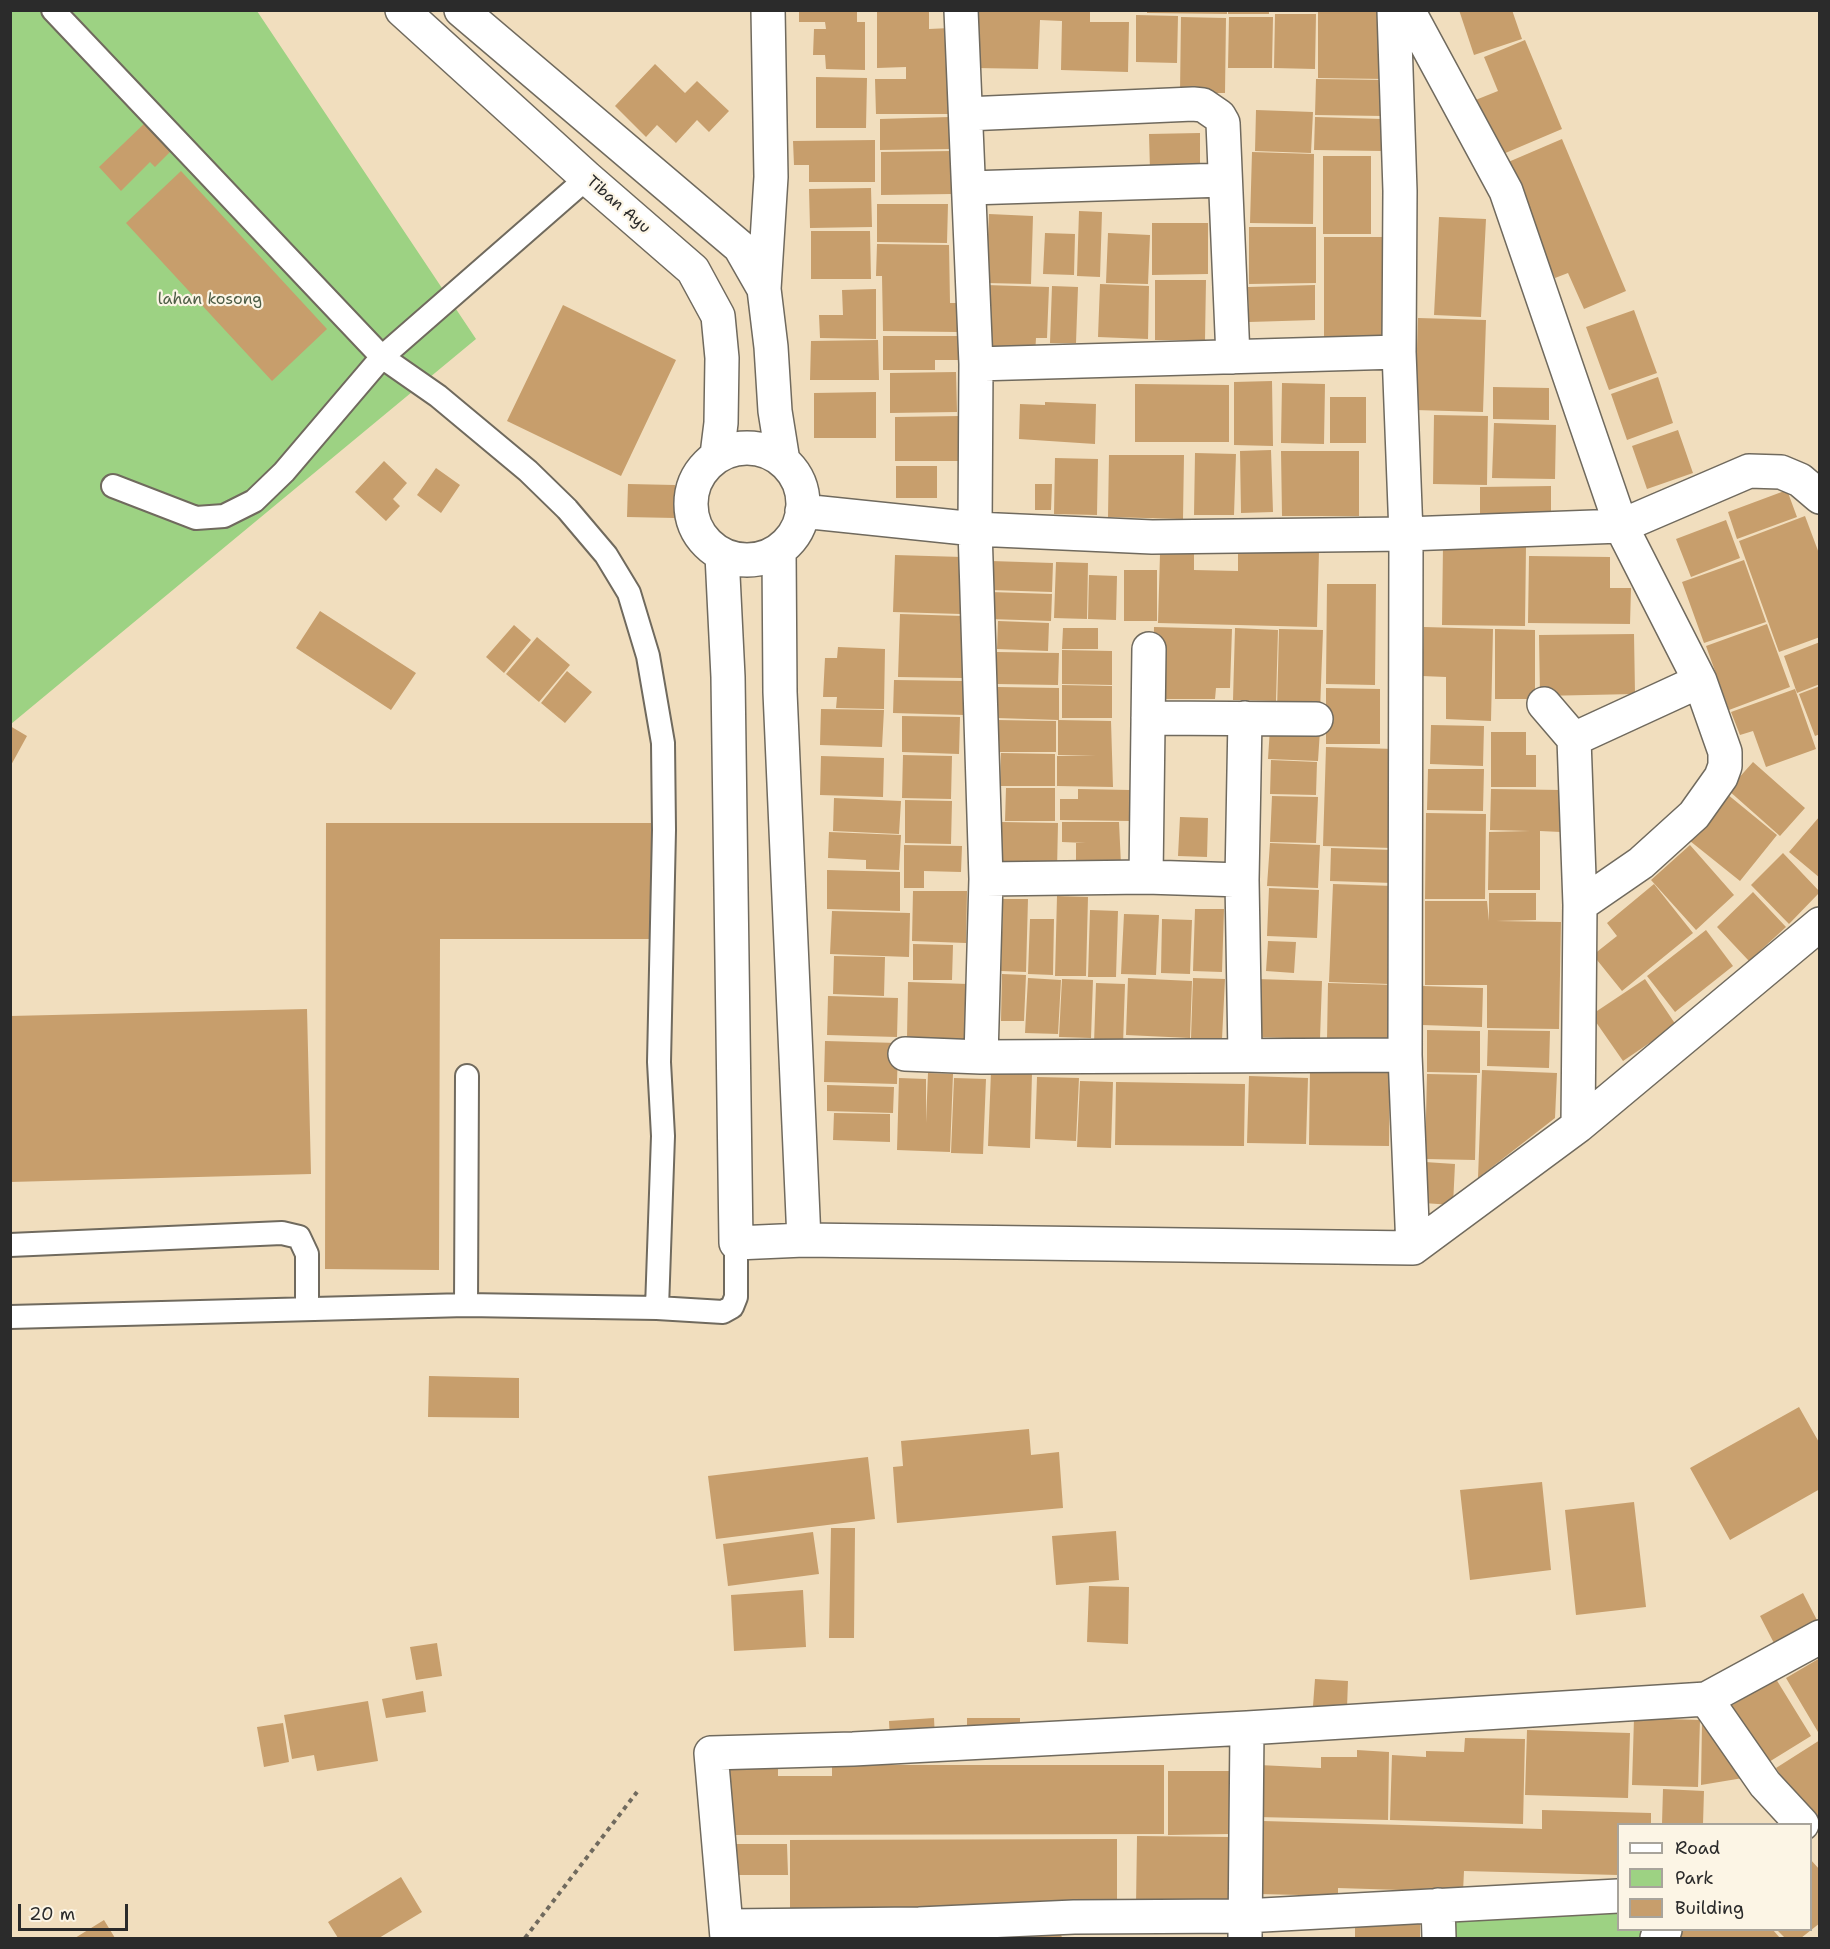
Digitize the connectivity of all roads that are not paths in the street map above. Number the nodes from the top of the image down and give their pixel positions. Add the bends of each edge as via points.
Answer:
1 (53, 10) edge
2 (402, 10) edge
3 (461, 10) edge
4 (768, 10) edge
5 (961, 10) edge
6 (1394, 10) edge
7 (1408, 10) edge
8 (966, 114) junction
9 (587, 178) junction
10 (1225, 180) junction
11 (969, 188) junction
12 (764, 289) junction
13 (1399, 352) junction
14 (382, 357) junction
15 (1233, 357) junction
16 (975, 364) junction
17 (717, 455) junction
18 (783, 461) junction
19 (113, 486) dead end
20 (1820, 497) edge
21 (802, 511) junction
22 (1621, 526) junction
23 (975, 529) junction
24 (1406, 534) junction
25 (779, 550) junction
26 (722, 555) junction
27 (1149, 649) dead end
28 (1700, 681) junction
29 (1544, 704) dead end
30 (1245, 717) junction
31 (1148, 718) junction
32 (1316, 719) dead end
33 (1574, 739) junction
34 (1146, 877) junction
35 (986, 879) junction
36 (1242, 880) junction
37 (1580, 905) junction
38 (1820, 924) edge
39 (905, 1054) dead end
40 (1245, 1055) junction
41 (1405, 1056) junction
42 (981, 1057) junction
43 (467, 1076) dead end
44 (1578, 1126) junction
45 (804, 1240) junction
46 (736, 1243) junction
47 (10, 1245) edge
48 (1413, 1248) junction
49 (466, 1305) junction
50 (657, 1308) junction
51 (307, 1309) junction
52 (10, 1317) edge
53 (1820, 1636) edge
54 (1706, 1700) junction
55 (1246, 1728) junction
56 (1800, 1823) edge
57 (1617, 1896) edge
58 (1438, 1905) junction
59 (1244, 1927) edge
60 (1074, 1928) edge
61 (919, 1931) edge
62 (727, 1932) edge
63 (1439, 1938) edge

1 - 14 lane
2 - 9 street, Tiban Ayu
3 - 12 street via 740,247
4 - 12 street via 771,177
5 - 8 street
6 - 13 street via 1400,191
7 - 22 street via 1506,191
8 - 10 street via 1203,105 1223,123
8 - 11 street
9 - 14 lane
9 - 17 street, Tiban Ayu via 693,270 708,292 718,316 722,358
10 - 11 street
10 - 15 street
11 - 16 street
12 - 18 street
13 - 15 street
13 - 24 street
14 - 19 lane via 284,472 254,501 224,516 196,518
14 - 50 lane via 438,396 567,509 606,555 629,593 648,656 663,743 659,1062 663,1136
15 - 16 street
16 - 23 street
17 - 18 street via 739,448 762,449
17 - 26 street via 700,472 691,494 692,519 703,540
18 - 21 street via 802,492
20 - 22 street via 1800,480 1781,472 1749,471
21 - 23 street
21 - 25 street via 795,533
22 - 24 street
22 - 28 street
23 - 24 street via 1152,537
23 - 35 street
24 - 41 street
25 - 26 street via 761,558 741,560
25 - 45 street via 780,692
26 - 46 street via 728,677
27 - 31 street
28 - 33 street
28 - 37 street via 1725,752 1721,777 1694,815 1641,863
29 - 33 street
30 - 31 street
30 - 32 street
30 - 36 street
31 - 34 street
33 - 37 street
34 - 35 street
34 - 36 street
35 - 42 street
36 - 40 street
37 - 44 street
38 - 44 street
39 - 42 street
40 - 41 street
40 - 42 street
41 - 48 street
43 - 49 lane
44 - 48 street
45 - 46 street
45 - 48 street
46 - 50 lane via 736,1297 732,1307 723,1312
47 - 51 lane via 282,1233 299,1237 307,1254
49 - 50 lane
49 - 51 lane
51 - 52 lane
53 - 54 street
54 - 55 street
54 - 56 street via 1765,1784
55 - 59 street
55 - 62 street via 711,1753
57 - 58 street
58 - 59 street
58 - 63 street
59 - 60 street
60 - 61 street
61 - 62 street

